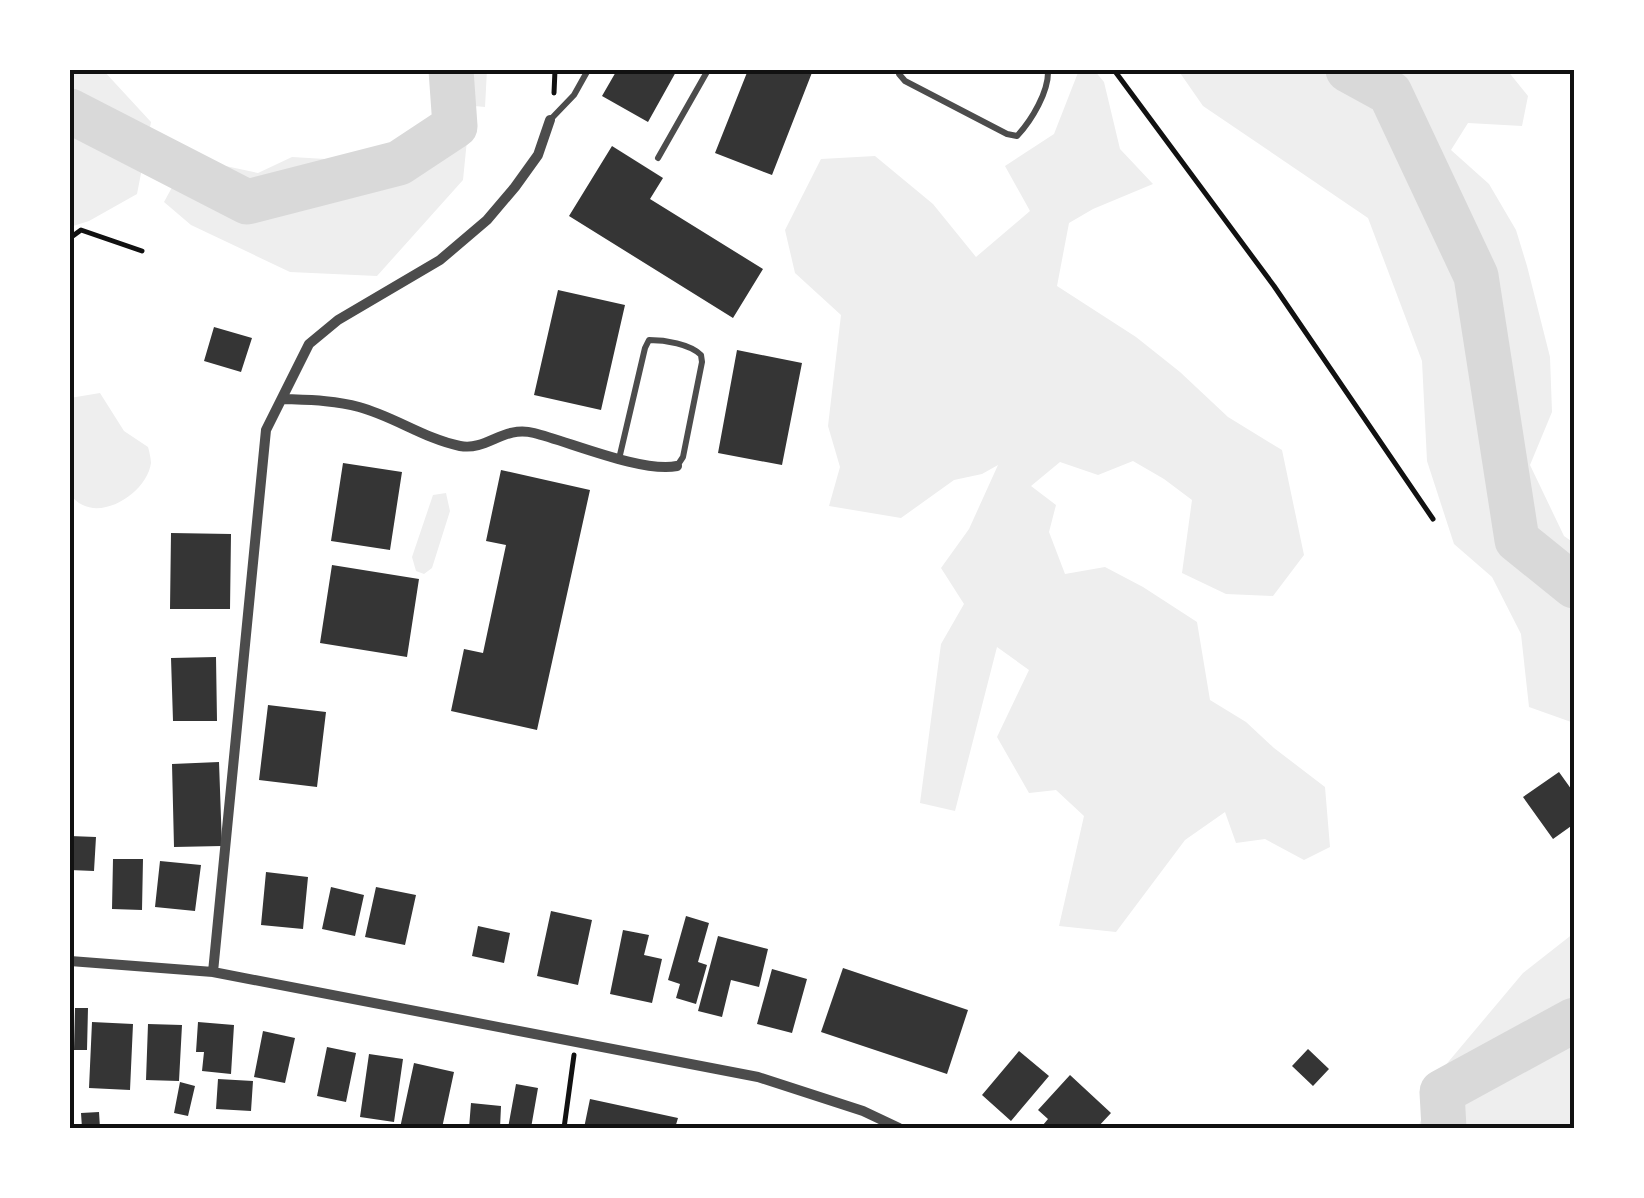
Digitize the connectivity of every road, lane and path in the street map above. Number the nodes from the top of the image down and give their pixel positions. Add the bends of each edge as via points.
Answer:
1 (588, 70) edge
2 (708, 70) edge
3 (899, 70) edge
4 (1048, 70) edge
5 (1114, 70) edge
6 (550, 120) joint
7 (658, 158) dead end
8 (70, 238) edge
9 (142, 252) dead end
10 (282, 398) junction
11 (619, 459) junction
12 (677, 466) joint
13 (1434, 519) dead end
14 (70, 962) edge
15 (213, 972) junction
16 (576, 1042) junction
17 (564, 1128) edge
18 (899, 1128) edge

1 - 6 lane
2 - 7 lane
3 - 4 lane via 905,81 1017,136 1048,83
5 - 13 path
6 - 10 street via 538,155 487,220 440,260 309,344
8 - 9 path via 81,230
10 - 11 street via 360,407 464,447 528,431
10 - 15 street via 266,430
11 - 12 street
11 - 12 lane via 645,348 658,340 702,354
14 - 15 street
15 - 16 street
16 - 17 path
16 - 18 street via 758,1078

